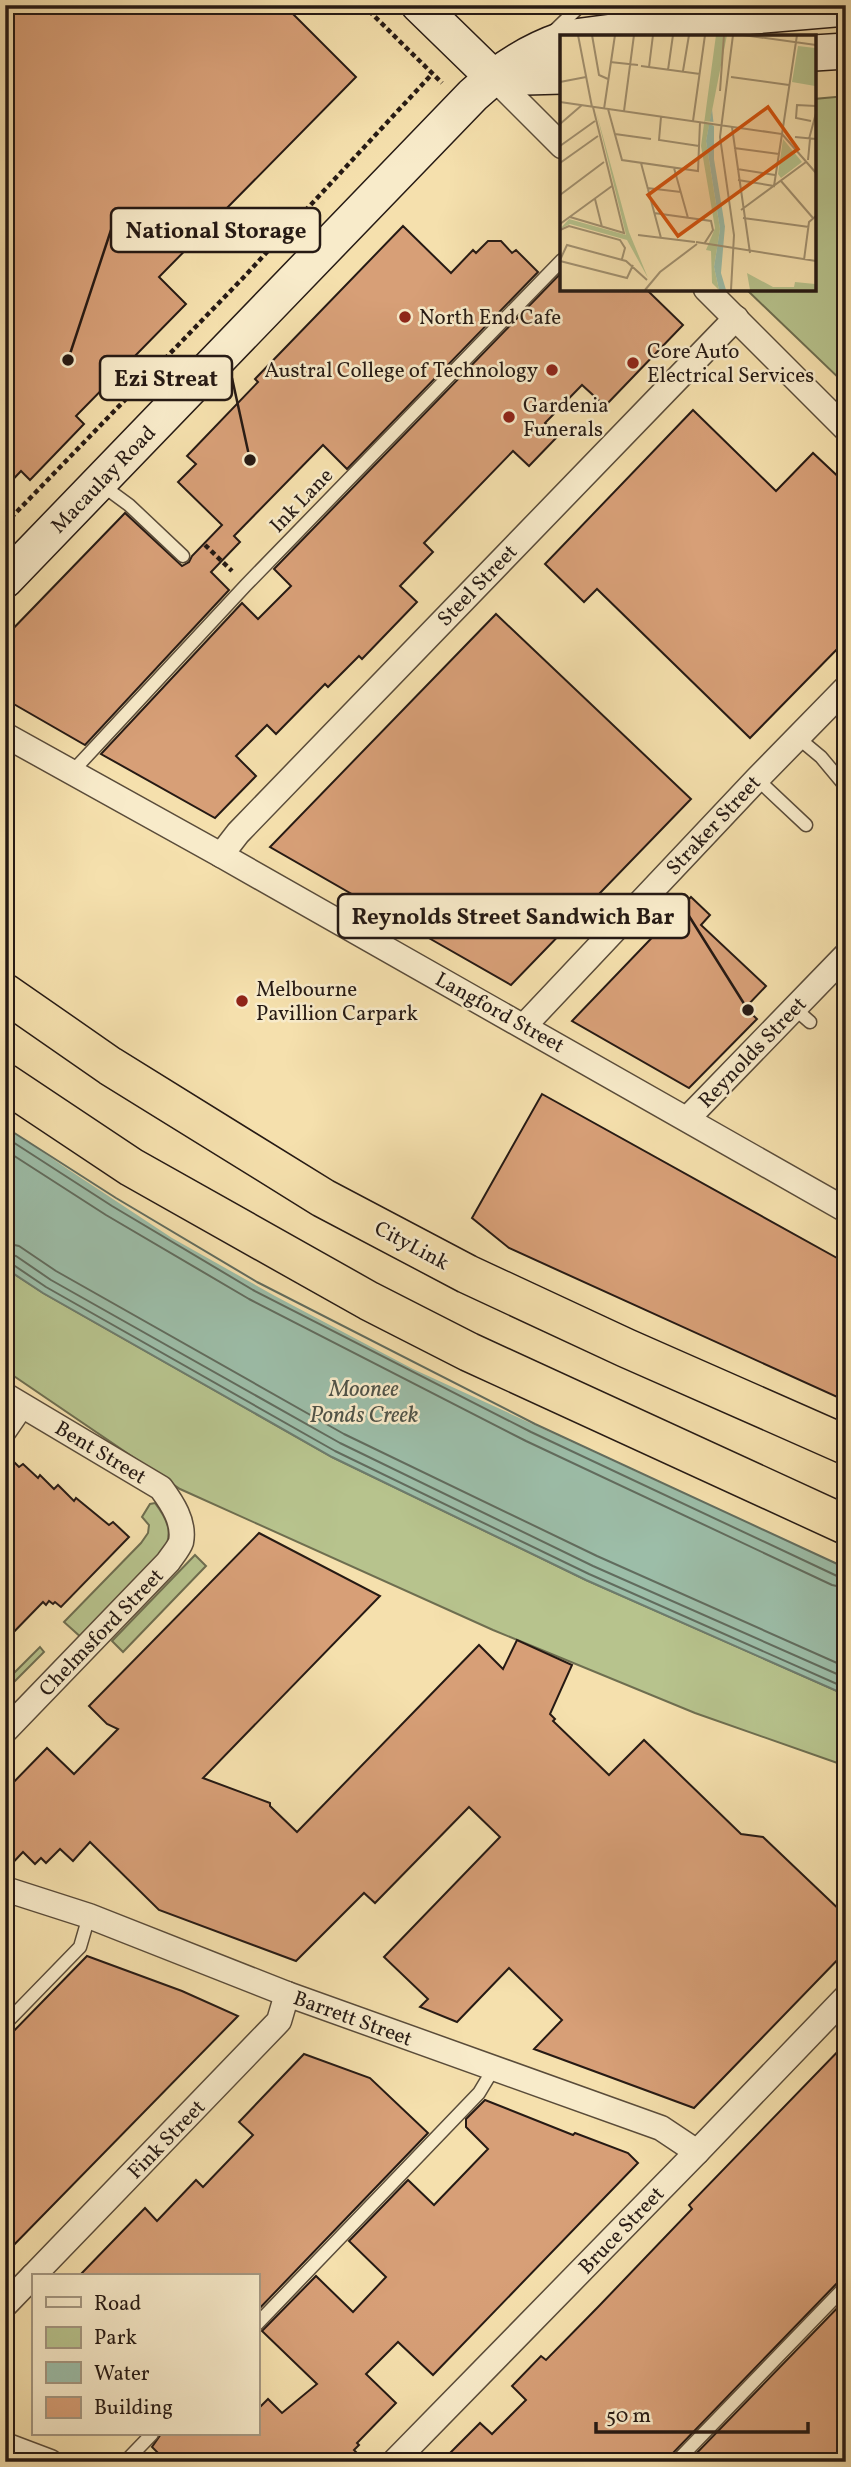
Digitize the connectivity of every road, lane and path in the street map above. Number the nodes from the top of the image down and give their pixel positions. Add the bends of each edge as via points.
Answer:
1 (363, 5) edge
2 (419, 5) edge
3 (581, 5) edge
4 (846, 8) edge
5 (588, 35) edge
6 (560, 41) edge
7 (846, 51) edge
8 (816, 53) edge
9 (432, 74) junction
10 (560, 76) edge
11 (494, 78) junction
12 (464, 104) junction
13 (560, 144) edge
14 (560, 262) edge
15 (707, 290) edge
16 (736, 318) junction
17 (846, 429) edge
18 (99, 483) junction
19 (5, 524) edge
20 (205, 545) dead end
21 (183, 556) dead end
22 (7, 575) edge
23 (246, 585) junction
24 (846, 688) edge
25 (5, 735) edge
26 (797, 737) junction
27 (72, 772) junction
28 (757, 779) junction
29 (846, 787) edge
30 (806, 825) dead end
31 (221, 855) junction
32 (846, 955) edge
33 (5, 993) edge
34 (524, 1026) junction
35 (5, 1083) edge
36 (688, 1118) junction
37 (846, 1210) edge
38 (5, 1395) edge
39 (27, 1408) junction
40 (5, 1440) edge
41 (846, 1445) edge
42 (179, 1524) joint
43 (846, 1525) edge
44 (5, 1731) edge
45 (5, 1889) edge
46 (89, 1916) junction
47 (287, 1994) junction
48 (846, 1997) edge
49 (5, 2024) edge
50 (494, 2068) junction
51 (697, 2152) junction
52 (35, 2274) edge
53 (32, 2277) edge
54 (846, 2286) edge
55 (5, 2305) edge
56 (259, 2322) edge
57 (150, 2436) edge
58 (5, 2445) edge
59 (50, 2462) edge
60 (125, 2462) edge
61 (394, 2462) edge
62 (676, 2462) edge

1 - 9 path
2 - 11 street
3 - 11 lane
4 - 5 street
6 - 11 street, Macaulay Road
7 - 8 street
9 - 12 path
9 - 19 path
10 - 11 street
11 - 12 street, Macaulay Road
11 - 13 street
12 - 18 street, Macaulay Road
14 - 23 lane, Ink Lane
15 - 16 street
16 - 17 street
16 - 31 street, Steel Street
18 - 21 lane via 130,505
18 - 22 street, Macaulay Road
20 - 23 path
23 - 27 lane, Ink Lane
24 - 26 street, Straker Street
25 - 27 street, Langford Street
26 - 28 street, Straker Street
26 - 29 lane
27 - 31 street, Langford Street
28 - 30 lane
28 - 34 street, Straker Street
31 - 34 street, Langford Street
32 - 36 street, Reynolds Street via 802,1015
33 - 41 highway, CityLink via 110,1066 323,1198 467,1274
34 - 36 street, Langford Street
35 - 43 highway via 131,1167 369,1301 469,1352
36 - 37 street, Langford Street
38 - 39 street, Bent Street
39 - 40 lane
39 - 42 street, Bent Street via 161,1488
42 - 44 street, Chelmsford Street via 181,1542 169,1562
45 - 46 street, Barrett Street
46 - 47 street, Barrett Street
46 - 49 lane via 80,1947
47 - 50 street, Barrett Street
47 - 52 street, Fink Street via 279,2021
48 - 51 street, Bruce Street
50 - 51 street, Barrett Street via 662,2128
50 - 56 lane via 479,2093
51 - 61 street, Bruce Street
53 - 55 street, Fink Street
54 - 62 lane
57 - 60 lane
58 - 59 street

